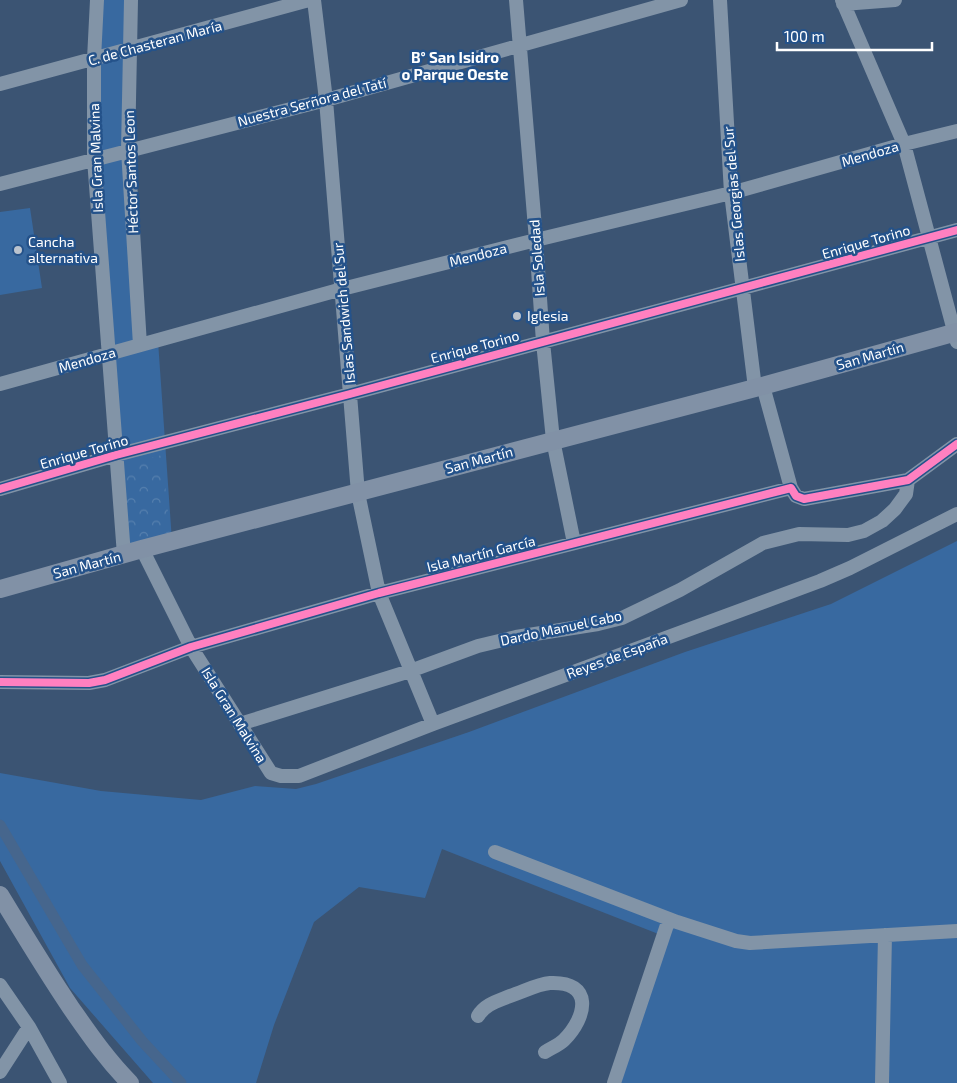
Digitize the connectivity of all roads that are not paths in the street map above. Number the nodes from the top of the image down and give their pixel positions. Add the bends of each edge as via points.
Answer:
1 (97, 0) edge
2 (131, 0) edge
3 (310, 0) edge
4 (314, 0) edge
5 (516, 0) edge
6 (681, 0) edge
7 (720, 0) edge
8 (895, 0) edge
9 (842, 2) edge
10 (519, 44) junction
11 (131, 50) junction
12 (94, 59) junction
13 (0, 84) edge
14 (326, 100) junction
15 (957, 131) edge
16 (904, 144) junction
17 (128, 150) junction
18 (94, 159) junction
19 (0, 184) edge
20 (731, 194) junction
21 (957, 230) edge
22 (930, 237) junction
23 (536, 240) junction
24 (342, 289) junction
25 (744, 289) junction
26 (956, 336) edge
27 (543, 342) junction
28 (140, 345) junction
29 (110, 353) junction
30 (0, 384) edge
31 (759, 387) junction
32 (350, 394) junction
33 (553, 440) junction
34 (957, 444) edge
35 (116, 455) junction
36 (908, 480) junction
37 (791, 488) junction
38 (0, 489) edge
39 (358, 492) junction
40 (957, 514) edge
41 (574, 543) junction
42 (142, 549) junction
43 (124, 555) junction
44 (0, 588) edge
45 (379, 593) junction
46 (191, 647) junction
47 (410, 671) junction
48 (0, 682) edge
49 (240, 724) junction
50 (433, 724) junction
51 (271, 773) joint
52 (495, 852) dead end
53 (0, 895) edge
54 (0, 908) edge
55 (669, 919) junction
56 (957, 931) edge
57 (885, 935) junction
58 (0, 985) edge
59 (478, 1016) dead end
60 (28, 1027) junction
61 (545, 1052) dead end
62 (0, 1072) edge
63 (60, 1083) edge
64 (120, 1083) edge
65 (130, 1083) edge
66 (614, 1083) edge
67 (882, 1083) edge

1 - 12 street, Isla Gran Malvina
2 - 11 street, Héctor Santos Leon
3 - 11 street, C. de Chasteran María
4 - 14 street, Islas Sandwich del Sur
5 - 10 street, Isla Soledad
6 - 10 street, Nuestra Serñora del Tatí
7 - 20 street, Islas Georgias del Sur
8 - 9 street
9 - 16 street
10 - 14 street, Nuestra Serñora del Tatí
10 - 23 street, Isla Soledad
11 - 12 street, C. de Chasteran María
11 - 17 street, Héctor Santos Leon
12 - 13 street, C. de Chasteran María
12 - 18 street, Isla Gran Malvina
14 - 17 street, Nuestra Serñora del Tatí
14 - 24 street, Islas Sandwich del Sur
15 - 16 street, Mendoza
16 - 20 street, Mendoza
16 - 22 street
17 - 18 street, Nuestra Serñora del Tatí
17 - 28 street, Héctor Santos Leon
18 - 19 street, Nuestra Serñora del Tatí
18 - 29 street, Isla Gran Malvina
20 - 23 street, Mendoza
20 - 25 street, Islas Georgias del Sur
21 - 22 street, Enrique Torino
22 - 25 street, Enrique Torino
22 - 26 street
23 - 24 street, Mendoza
23 - 27 street, Isla Soledad
24 - 28 street, Mendoza
24 - 32 street, Islas Sandwich del Sur
25 - 27 street, Enrique Torino
25 - 31 street, Islas Georgias del Sur
26 - 31 main road, San Martín
27 - 32 street, Enrique Torino
27 - 33 street, Isla Soledad
28 - 29 street, Mendoza
29 - 30 street, Mendoza
29 - 35 street, Isla Gran Malvina
31 - 33 main road, San Martín
31 - 37 street, Islas Georgias del Sur
32 - 35 street, Enrique Torino
32 - 39 street, Islas Sandwich del Sur
33 - 39 main road, San Martín
33 - 41 street, Isla Soledad
34 - 36 street
35 - 38 street, Enrique Torino
35 - 43 street, Isla Gran Malvina
36 - 37 street via 804,499 796,496
36 - 47 street, Dardo Manuel Cabo via 906,494 894,509 882,521 864,531 848,535 799,534 763,542 680,590 622,618 478,646
37 - 41 street, Isla Martín García
39 - 42 main road, San Martín
39 - 45 street, Islas Sandwich del Sur
40 - 50 street, Reyes de España via 820,581
41 - 45 street, Isla Martín García
42 - 43 main road, San Martín
42 - 46 street, Isla Gran Malvina
43 - 44 main road, San Martín
45 - 46 street, Isla Martín García
45 - 47 street, Islas Sandwich del Sur
46 - 48 street, Isla Martín García via 89,683
46 - 49 street, Isla Gran Malvina
47 - 49 street, Dardo Manuel Cabo
47 - 50 street, Islas Sandwich del Sur
49 - 51 street, Isla Gran Malvina
50 - 51 street, Reyes de España via 299,776
52 - 55 street
53 - 65 main road via 88,1032
54 - 64 main road via 68,1020
55 - 57 street via 750,943
55 - 66 street
56 - 57 street
57 - 67 street
58 - 60 street
59 - 61 street via 491,1004 540,985 559,983 576,989 583,1000 577,1023 565,1039
60 - 62 street
60 - 63 street

